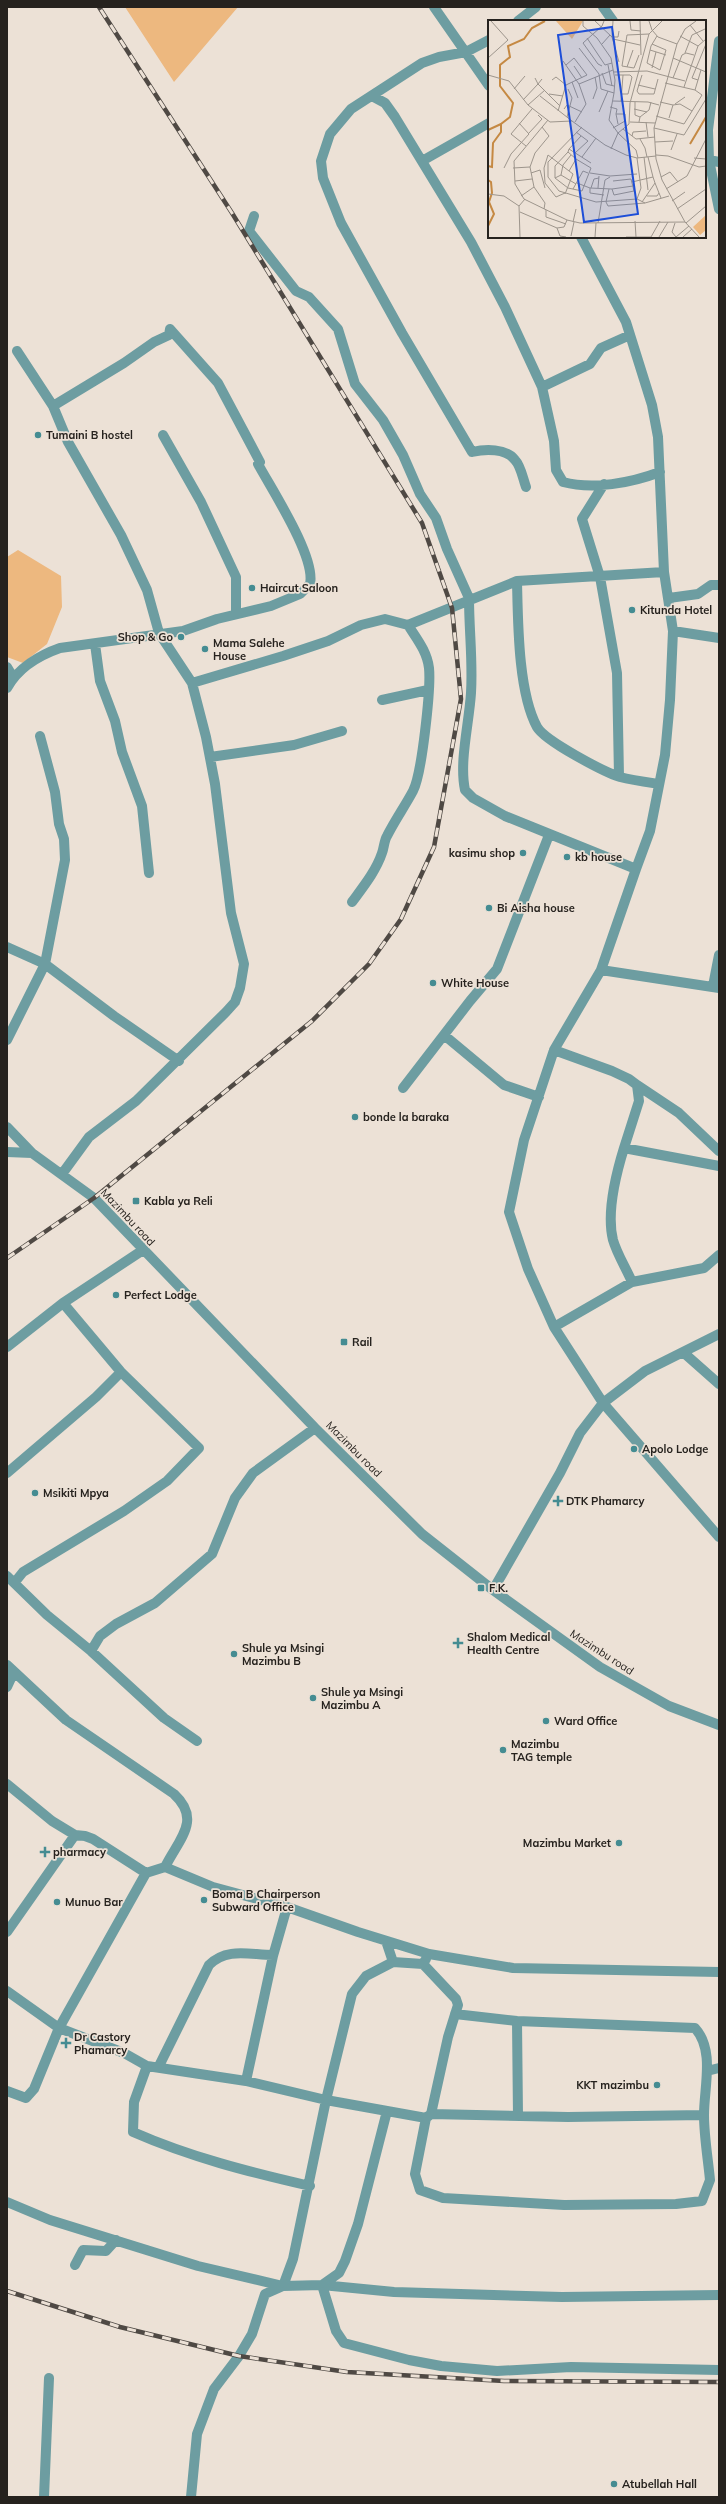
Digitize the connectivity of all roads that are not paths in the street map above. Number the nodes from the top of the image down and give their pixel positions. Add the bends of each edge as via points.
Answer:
1 (434, 7) edge
2 (536, 7) edge
3 (603, 7) edge
4 (519, 20) edge
5 (612, 20) edge
6 (488, 41) edge
7 (719, 42) edge
8 (466, 52) junction
9 (713, 76) junction
10 (488, 85) edge
11 (706, 86) edge
12 (372, 96) junction
13 (488, 124) edge
14 (707, 129) edge
15 (719, 135) edge
16 (422, 161) junction
17 (714, 161) edge
18 (719, 209) edge
19 (254, 216) dead end
20 (582, 238) edge
21 (630, 335) junction
22 (17, 351) dead end
23 (542, 387) junction
24 (53, 406) junction
25 (163, 435) dead end
26 (660, 472) junction
27 (604, 484) junction
28 (526, 487) dead end
29 (664, 572) junction
30 (600, 577) junction
31 (517, 581) junction
32 (719, 585) edge
33 (469, 598) junction
34 (669, 598) junction
35 (236, 614) junction
36 (408, 625) junction
37 (673, 631) junction
38 (159, 633) junction
39 (719, 638) edge
40 (95, 644) junction
41 (7, 667) edge
42 (13, 677) junction
43 (192, 683) junction
44 (7, 688) edge
45 (428, 690) junction
46 (382, 700) dead end
47 (342, 731) dead end
48 (40, 736) dead end
49 (210, 757) junction
50 (619, 776) junction
51 (659, 784) junction
52 (549, 835) junction
53 (636, 869) junction
54 (149, 873) dead end
55 (352, 902) dead end
56 (7, 947) edge
57 (719, 955) edge
58 (45, 964) junction
59 (601, 970) junction
60 (716, 987) edge
61 (444, 1035) junction
62 (7, 1040) edge
63 (554, 1050) junction
64 (179, 1061) junction
65 (637, 1085) junction
66 (403, 1088) dead end
67 (539, 1097) junction
68 (7, 1128) edge
69 (624, 1148) junction
70 (719, 1151) edge
71 (7, 1152) edge
72 (32, 1153) junction
73 (719, 1166) edge
74 (62, 1174) junction
75 (143, 1250) junction
76 (719, 1255) edge
77 (632, 1282) junction
78 (63, 1303) junction
79 (554, 1327) junction
80 (719, 1334) edge
81 (7, 1347) edge
82 (684, 1353) junction
83 (121, 1372) junction
84 (719, 1384) edge
85 (603, 1402) junction
86 (315, 1428) junction
87 (7, 1473) edge
88 (719, 1537) edge
89 (11, 1579) edge
90 (493, 1590) junction
91 (91, 1651) junction
92 (8, 1667) edge
93 (7, 1687) edge
94 (719, 1725) edge
95 (197, 1741) dead end
96 (7, 1784) edge
97 (75, 1836) junction
98 (164, 1868) junction
99 (146, 1873) junction
100 (287, 1907) junction
101 (7, 1932) edge
102 (386, 1941) junction
103 (406, 1947) junction
104 (429, 1954) junction
105 (273, 1955) junction
106 (393, 1962) junction
107 (423, 1964) junction
108 (719, 1972) edge
109 (7, 1991) edge
110 (455, 2014) junction
111 (517, 2021) junction
112 (59, 2028) junction
113 (147, 2066) junction
114 (159, 2066) junction
115 (719, 2068) edge
116 (707, 2071) junction
117 (246, 2081) junction
118 (7, 2091) edge
119 (326, 2100) junction
120 (387, 2111) junction
121 (704, 2115) junction
122 (428, 2116) junction
123 (518, 2116) junction
124 (714, 2180) edge
125 (310, 2186) junction
126 (7, 2202) edge
127 (116, 2240) junction
128 (75, 2264) dead end
129 (322, 2285) junction
130 (283, 2286) junction
131 (719, 2295) edge
132 (719, 2370) edge
133 (49, 2378) dead end
134 (44, 2497) edge
135 (191, 2497) edge

1 - 8 street
2 - 4 street
3 - 5 street
6 - 8 street
7 - 9 street
8 - 10 street
8 - 12 street via 439,57 422,64
9 - 11 street
9 - 14 street
12 - 16 street via 389,108
12 - 28 street via 343,118 326,142 321,171 327,189 352,244 472,452 502,452 515,459
13 - 16 street
14 - 15 street
14 - 17 street
16 - 23 street via 475,249
17 - 18 street
19 - 33 street via 249,231 258,244 296,291 309,297 338,329 355,384 383,420 403,455 420,494 436,518 446,549
20 - 21 street via 616,300
21 - 23 street via 601,348 590,364
21 - 26 street via 652,405 658,437
22 - 24 street
23 - 27 street via 554,441 556,470 563,482 578,486
24 - 35 street via 169,335 170,329 218,383 304,550 312,577 310,584 300,594 271,606
24 - 38 street via 68,442 121,535 147,590
25 - 35 street via 201,502 236,577
26 - 27 street via 639,480
26 - 29 street
27 - 30 street via 582,519
29 - 30 street
29 - 34 street
30 - 31 street
30 - 50 street via 617,673
31 - 33 street
31 - 50 street via 524,684 529,707 538,728 554,744
32 - 34 street via 711,586 698,594
33 - 36 street via 457,606
33 - 52 street via 472,668 468,736 463,762 465,790 487,806
34 - 37 street
35 - 38 street via 183,631
36 - 43 street via 385,619 328,641
36 - 45 street via 425,653 429,668
37 - 39 street
37 - 51 street via 670,708
38 - 40 street
38 - 43 street
40 - 42 street via 60,648 43,654
40 - 54 street via 100,681 142,806
41 - 42 street
42 - 44 street
43 - 49 street
45 - 46 street
45 - 55 street via 424,741 413,791 386,838 382,854
47 - 49 street via 294,745
48 - 58 street via 55,792 59,824 64,839 65,860
49 - 64 street via 231,913 244,973 235,1002
50 - 51 street
51 - 53 street via 650,831
52 - 53 street
52 - 61 street via 497,969
53 - 59 street
56 - 58 street
57 - 60 street
58 - 62 street
58 - 64 street
59 - 60 street
59 - 63 street
61 - 66 street
61 - 67 street via 504,1085
63 - 65 street via 612,1071
63 - 67 street
64 - 74 street via 136,1101 89,1137
65 - 69 street via 638,1101
65 - 70 street via 679,1113
67 - 79 street via 524,1140 509,1212 528,1269
68 - 72 street, Mazimbu road
69 - 73 street
69 - 77 street via 616,1174 612,1208 613,1239
71 - 72 street
72 - 74 street, Mazimbu road
74 - 75 street, Mazimbu road via 94,1198
75 - 78 street
75 - 86 street, Mazimbu road
76 - 77 street via 704,1268
77 - 79 street
78 - 81 street
78 - 83 street
79 - 85 street
80 - 82 street
82 - 84 street
82 - 85 street via 645,1371
83 - 87 street via 96,1397
83 - 89 street via 199,1448 167,1481 124,1511
85 - 88 street
85 - 90 street via 580,1433
86 - 90 street, Mazimbu road via 422,1534
86 - 91 street via 253,1473 235,1498 212,1554 155,1603 116,1624 100,1636
89 - 91 street via 46,1615
90 - 94 street, Mazimbu road via 614,1676 669,1706
91 - 95 street via 164,1718
92 - 93 street via 13,1674
92 - 98 street via 66,1720 182,1802 188,1813 188,1824
96 - 97 street via 52,1821
97 - 99 street via 93,1839
97 - 101 street
98 - 99 street
98 - 100 street via 213,1887
99 - 112 street
100 - 102 street
100 - 105 street
102 - 103 street
102 - 106 street
103 - 104 street
103 - 106 street
104 - 107 street
104 - 108 street via 513,1968
105 - 114 street via 228,1953 216,1958 209,1965
105 - 117 street
106 - 107 street
106 - 119 street via 366,1976 352,1994
107 - 110 street via 456,1999
109 - 112 street
110 - 111 street
110 - 122 street
111 - 116 street via 695,2028 702,2039
111 - 123 street
112 - 113 street via 124,2053
112 - 118 street via 30,2094 26,2098
113 - 114 street
113 - 125 street via 134,2102 133,2132 174,2150 227,2167
114 - 117 street
115 - 116 street
116 - 121 street
117 - 119 street
119 - 120 street
119 - 125 street
120 - 122 street
120 - 129 street via 358,2224 345,2262 339,2273
121 - 123 street
121 - 124 street
122 - 123 street
122 - 124 street via 415,2174 420,2190 443,2198 564,2205 676,2204 702,2201
125 - 130 street via 293,2259
126 - 127 street via 50,2220
127 - 128 street via 106,2251 83,2250
127 - 130 street via 198,2266
129 - 130 street
129 - 131 street via 394,2292 562,2297
129 - 132 street via 336,2331 344,2343 408,2360 497,2371 571,2367
130 - 135 street via 265,2294 252,2334 214,2389 196,2434
133 - 134 street

